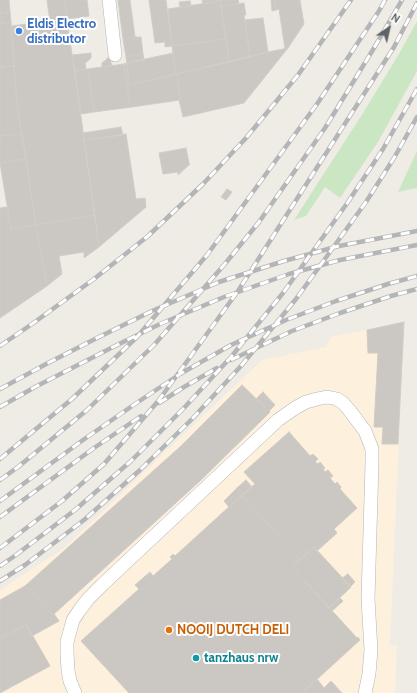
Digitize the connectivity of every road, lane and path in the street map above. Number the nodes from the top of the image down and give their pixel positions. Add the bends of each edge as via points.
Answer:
1 (109, 0) edge
2 (115, 55) dead end
3 (75, 693) edge
4 (365, 693) edge

1 - 2 lane
3 - 4 lane via 68,670 67,642 74,620 88,599 278,420 306,402 327,397 343,403 365,431 372,448 368,599 371,644

